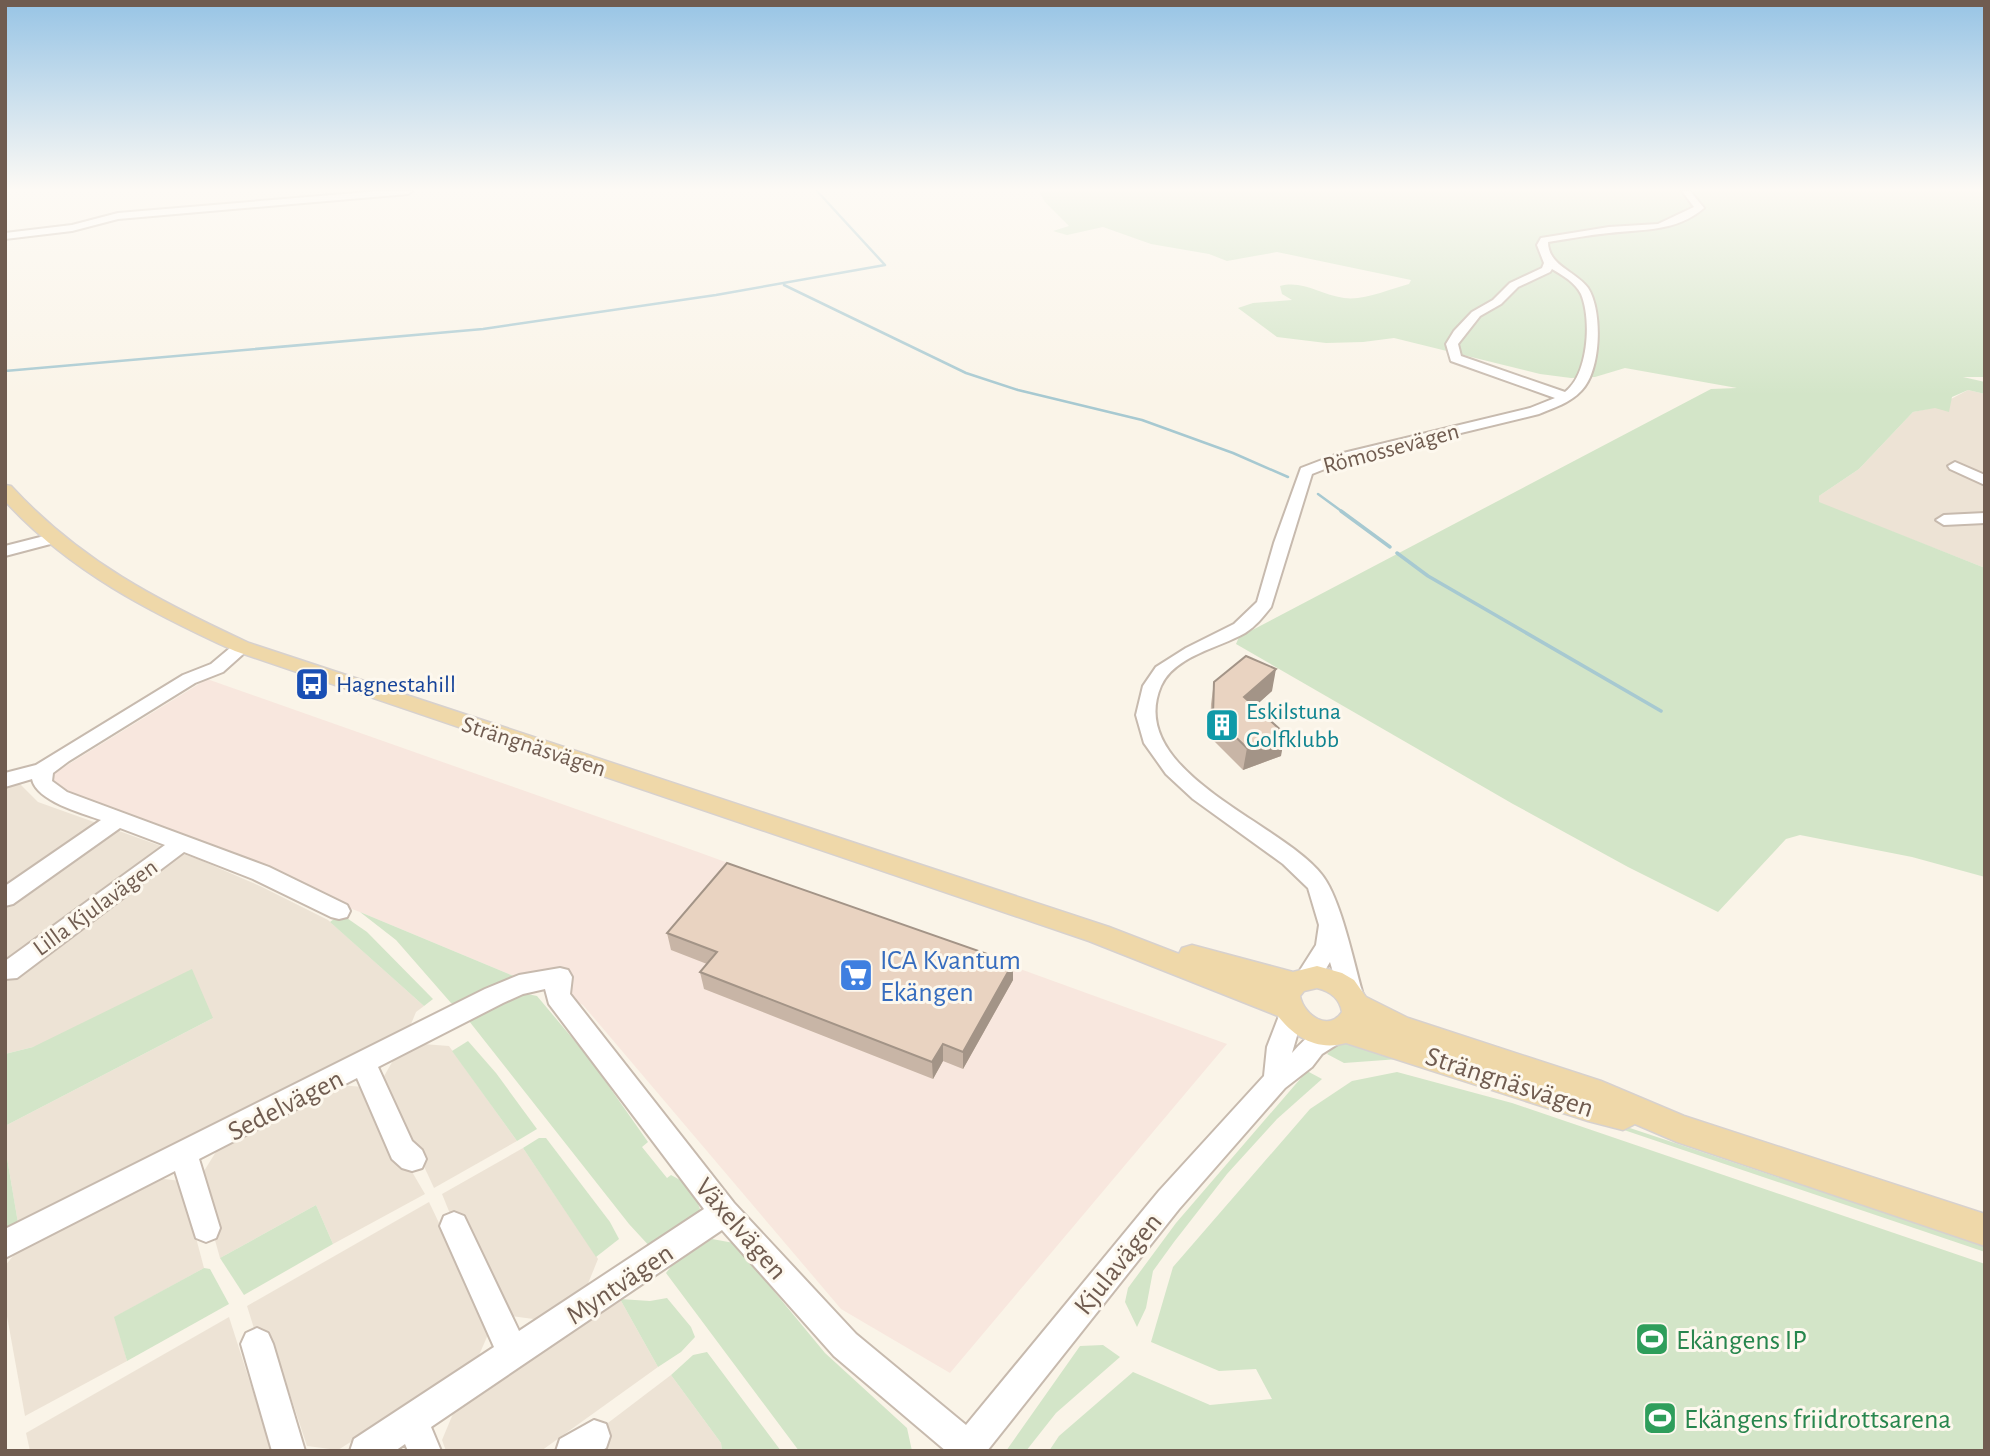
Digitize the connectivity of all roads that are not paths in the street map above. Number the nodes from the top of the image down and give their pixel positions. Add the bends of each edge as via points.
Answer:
1 (1547, 259) edge
2 (1549, 263) junction
3 (1566, 397) junction
4 (1955, 466) dead end
5 (1985, 481) edge
6 (5, 490) edge
7 (1985, 518) edge
8 (1944, 520) dead end
9 (52, 539) junction
10 (5, 551) edge
11 (242, 647) junction
12 (43, 770) junction
13 (5, 780) edge
14 (118, 818) junction
15 (182, 843) junction
16 (5, 898) edge
17 (339, 911) dead end
18 (1331, 925) junction
19 (9, 971) dead end
20 (1295, 996) junction
21 (1347, 1016) junction
22 (364, 1064) junction
23 (1276, 1080) junction
24 (184, 1154) junction
25 (412, 1159) dead end
26 (724, 1212) junction
27 (454, 1226) dead end
28 (205, 1227) dead end
29 (1985, 1230) edge
30 (5, 1244) edge
31 (257, 1344) dead end
32 (513, 1353) junction
33 (412, 1421) junction
34 (967, 1449) edge
35 (289, 1451) edge
36 (366, 1451) edge
37 (425, 1451) edge

1 - 2 street
2 - 3 street via 1574,279 1589,307 1591,362 1580,385
2 - 3 street via 1543,273 1514,285 1476,314 1452,344 1455,358
3 - 18 street, Römossevägen via 1515,416 1340,458 1306,471 1258,614 1171,664 1158,675 1147,698 1147,723 1158,751 1194,788 1311,876 1327,901
4 - 5 street
6 - 9 main road, Strängnäsvägen
7 - 8 street
9 - 10 street
9 - 11 main road, Strängnäsvägen via 97,573 164,612
11 - 12 street via 217,668 189,679
11 - 20 main road, Strängnäsvägen
12 - 13 street
12 - 14 street, Lilla Kjulavägen via 42,783 49,791
14 - 15 street, Lilla Kjulavägen
14 - 16 street
15 - 17 street, Lilla Kjulavägen via 261,873
15 - 19 street, Lilla Kjulavägen
18 - 20 street via 1327,947
18 - 21 street, Römossevägen
20 - 21 main road via 1305,1027 1324,1033
20 - 21 main road via 1327,979 1345,988
20 - 23 street
21 - 23 street, Kjulavägen
21 - 29 main road, Strängnäsvägen via 1400,1045 1588,1108 1677,1128
22 - 24 street, Sedelvägen
22 - 25 street, Sedelvägen via 402,1150
22 - 26 street, Växelvägen via 519,985 560,977 558,997
23 - 34 street, Kjulavägen via 1169,1200
24 - 28 street
24 - 30 street, Sedelvägen
26 - 32 street, Myntvägen
26 - 34 street, Växelvägen via 845,1345
27 - 32 street
31 - 35 street
32 - 33 street, Myntvägen
33 - 36 street, Myntvägen
33 - 37 street

